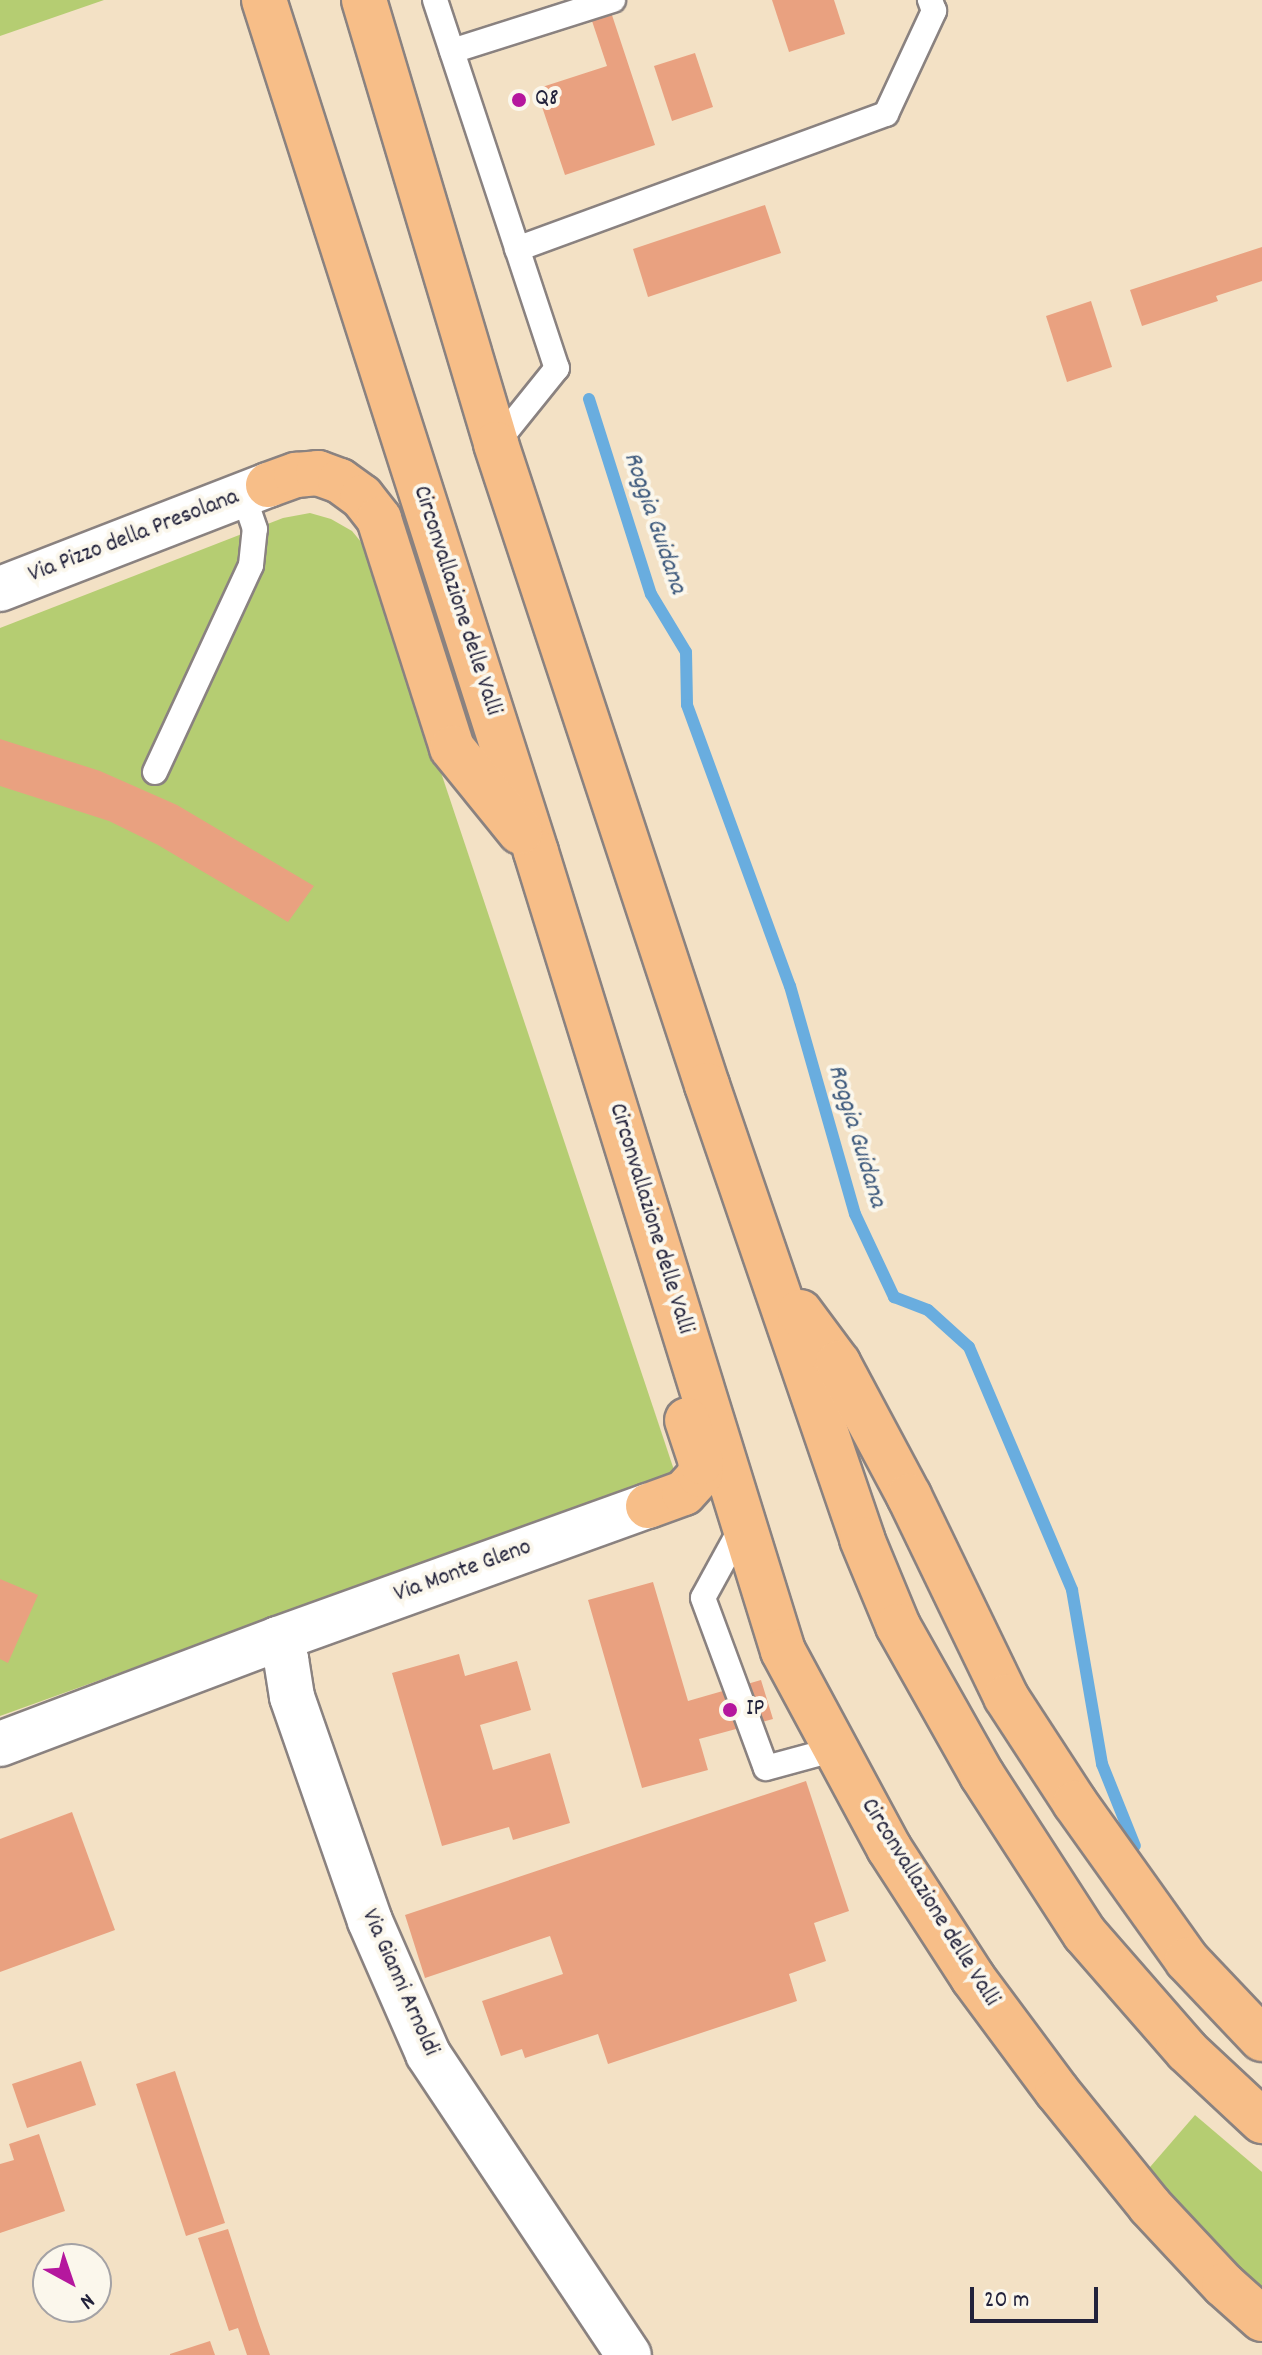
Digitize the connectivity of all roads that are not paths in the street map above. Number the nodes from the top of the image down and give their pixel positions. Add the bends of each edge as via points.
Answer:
1 (264, 0) edge
2 (364, 0) edge
3 (435, 0) edge
4 (613, 0) edge
5 (930, 0) edge
6 (452, 51) junction
7 (517, 249) junction
8 (496, 444) junction
9 (256, 490) junction
10 (0, 589) edge
11 (155, 772) dead end
12 (536, 852) junction
13 (642, 1194) junction
14 (777, 1281) junction
15 (648, 1506) joint
16 (744, 1523) junction
17 (282, 1649) junction
18 (0, 1744) edge
19 (836, 1749) junction
20 (1126, 1871) junction
21 (1262, 2010) edge
22 (1262, 2039) edge
23 (1262, 2121) edge
24 (1262, 2319) edge
25 (629, 2355) edge

1 - 12 highway, Circonvallazione delle Valli
2 - 8 highway
3 - 6 lane
4 - 6 lane
5 - 7 lane via 934,11 886,114
6 - 7 lane
7 - 8 lane via 557,368
8 - 14 highway
9 - 10 street, Via Pizzo della Presolana
9 - 11 lane via 251,565
9 - 12 highway via 318,473 362,497 379,519 452,748
12 - 13 highway, Circonvallazione delle Valli
13 - 15 highway via 637,1263 701,1462 700,1475 684,1493
13 - 16 highway, Circonvallazione delle Valli
14 - 20 highway via 838,1363 1006,1697
14 - 23 highway via 862,1539 898,1626 946,1714 1085,1934 1187,2051
15 - 17 street, Via Monte Gleno
16 - 19 highway, Circonvallazione delle Valli via 783,1651
16 - 19 lane via 703,1598 766,1768
17 - 18 street, Via Monte Gleno
17 - 25 street, Via Gianni Arnoldi via 292,1697 370,1921 428,2054
19 - 24 highway, Circonvallazione delle Valli via 889,1848 973,1978 1057,2091 1150,2206
20 - 21 highway
20 - 22 highway via 1187,1960

